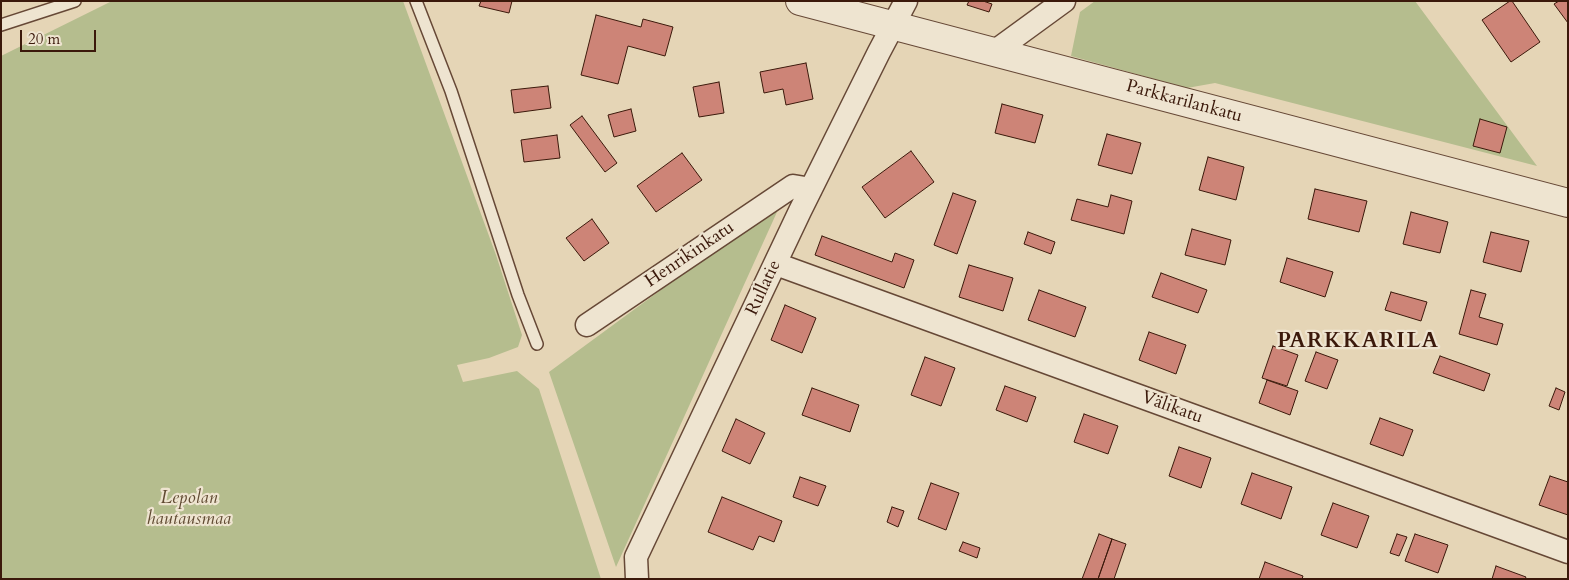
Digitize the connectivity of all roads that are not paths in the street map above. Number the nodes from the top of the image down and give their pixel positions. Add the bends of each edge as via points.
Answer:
1 (75, 1) edge
2 (416, 1) edge
3 (800, 1) edge
4 (906, 1) edge
5 (1064, 1) edge
6 (1, 25) edge
7 (894, 26) junction
8 (994, 52) junction
9 (802, 187) junction
10 (1568, 203) edge
11 (776, 264) junction
12 (587, 324) dead end
13 (537, 344) dead end
14 (1568, 552) edge
15 (637, 579) edge

1 - 6 lane
2 - 13 lane via 451,91
3 - 7 street, Parkkarilankatu
4 - 7 street, Rullatie
5 - 8 street
7 - 8 street, Parkkarilankatu
7 - 9 street, Rullatie
8 - 10 street, Parkkarilankatu
9 - 11 street, Rullatie
9 - 12 street, Henrikinkatu
11 - 14 street, Välikatu
11 - 15 street, Rullatie via 636,557

